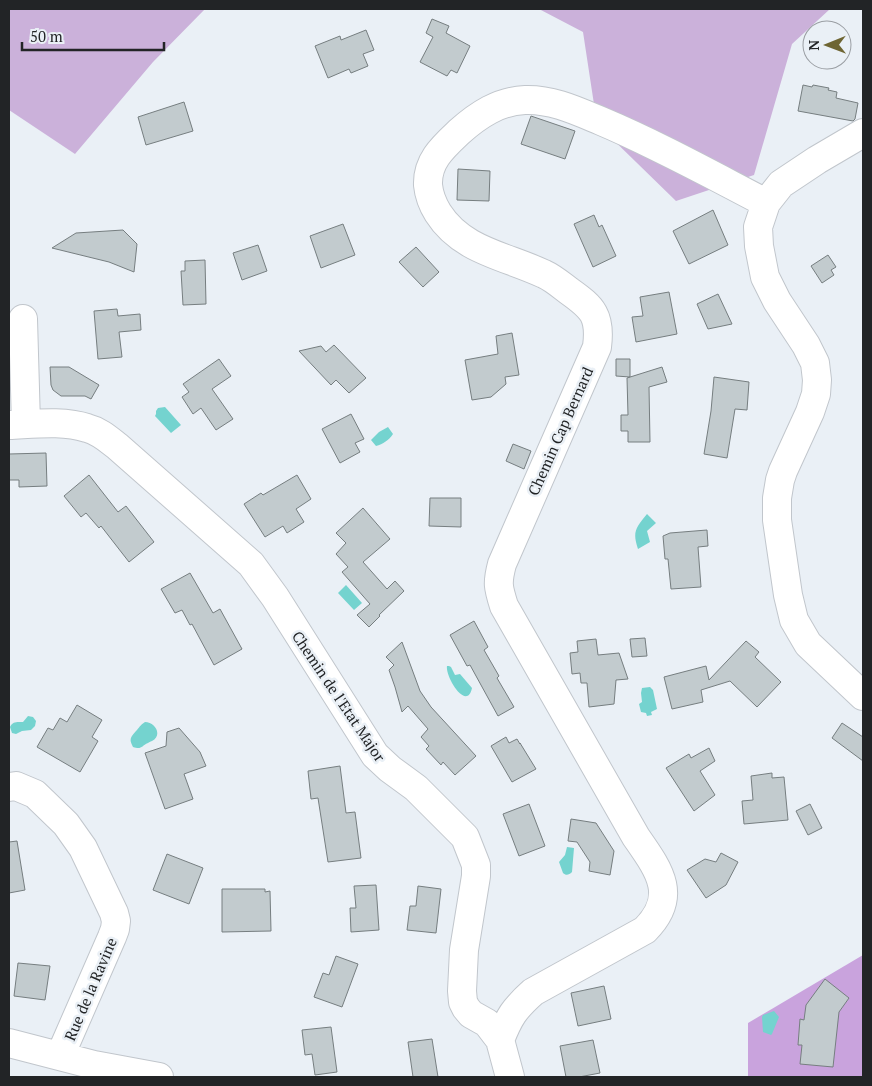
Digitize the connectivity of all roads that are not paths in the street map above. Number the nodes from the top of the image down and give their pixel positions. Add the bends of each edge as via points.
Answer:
1 (863, 133) edge
2 (766, 203) junction
3 (23, 318) dead end
4 (17, 425) edge
5 (863, 696) edge
6 (9, 787) edge
7 (500, 1040) junction
8 (9, 1043) edge
9 (60, 1056) junction
10 (159, 1077) edge
11 (510, 1077) edge

1 - 2 street via 782,184
2 - 5 street via 758,227 765,277 806,345 815,363 817,380 810,412 783,471 777,498 788,595 794,620 808,644
2 - 7 street, Chemin Cap Bernard via 630,133 545,101 512,101 487,111 441,148 429,172 432,200 445,223 466,242 546,274 585,302 598,322 598,347 502,564 498,589 504,606 636,837 650,856 663,884 661,909 645,930 533,992 508,1019
3 - 4 street
4 - 7 street, Chemin de l'Etat Major via 71,424 103,435 251,564 375,755 416,788 465,837 476,866 476,876 464,950 463,1002 471,1014 487,1023
6 - 9 street, Rue de la Ravine via 16,786 35,794 66,824 83,848 116,921
7 - 11 street, Chemin de l'Etat Major
8 - 9 street
9 - 10 street

